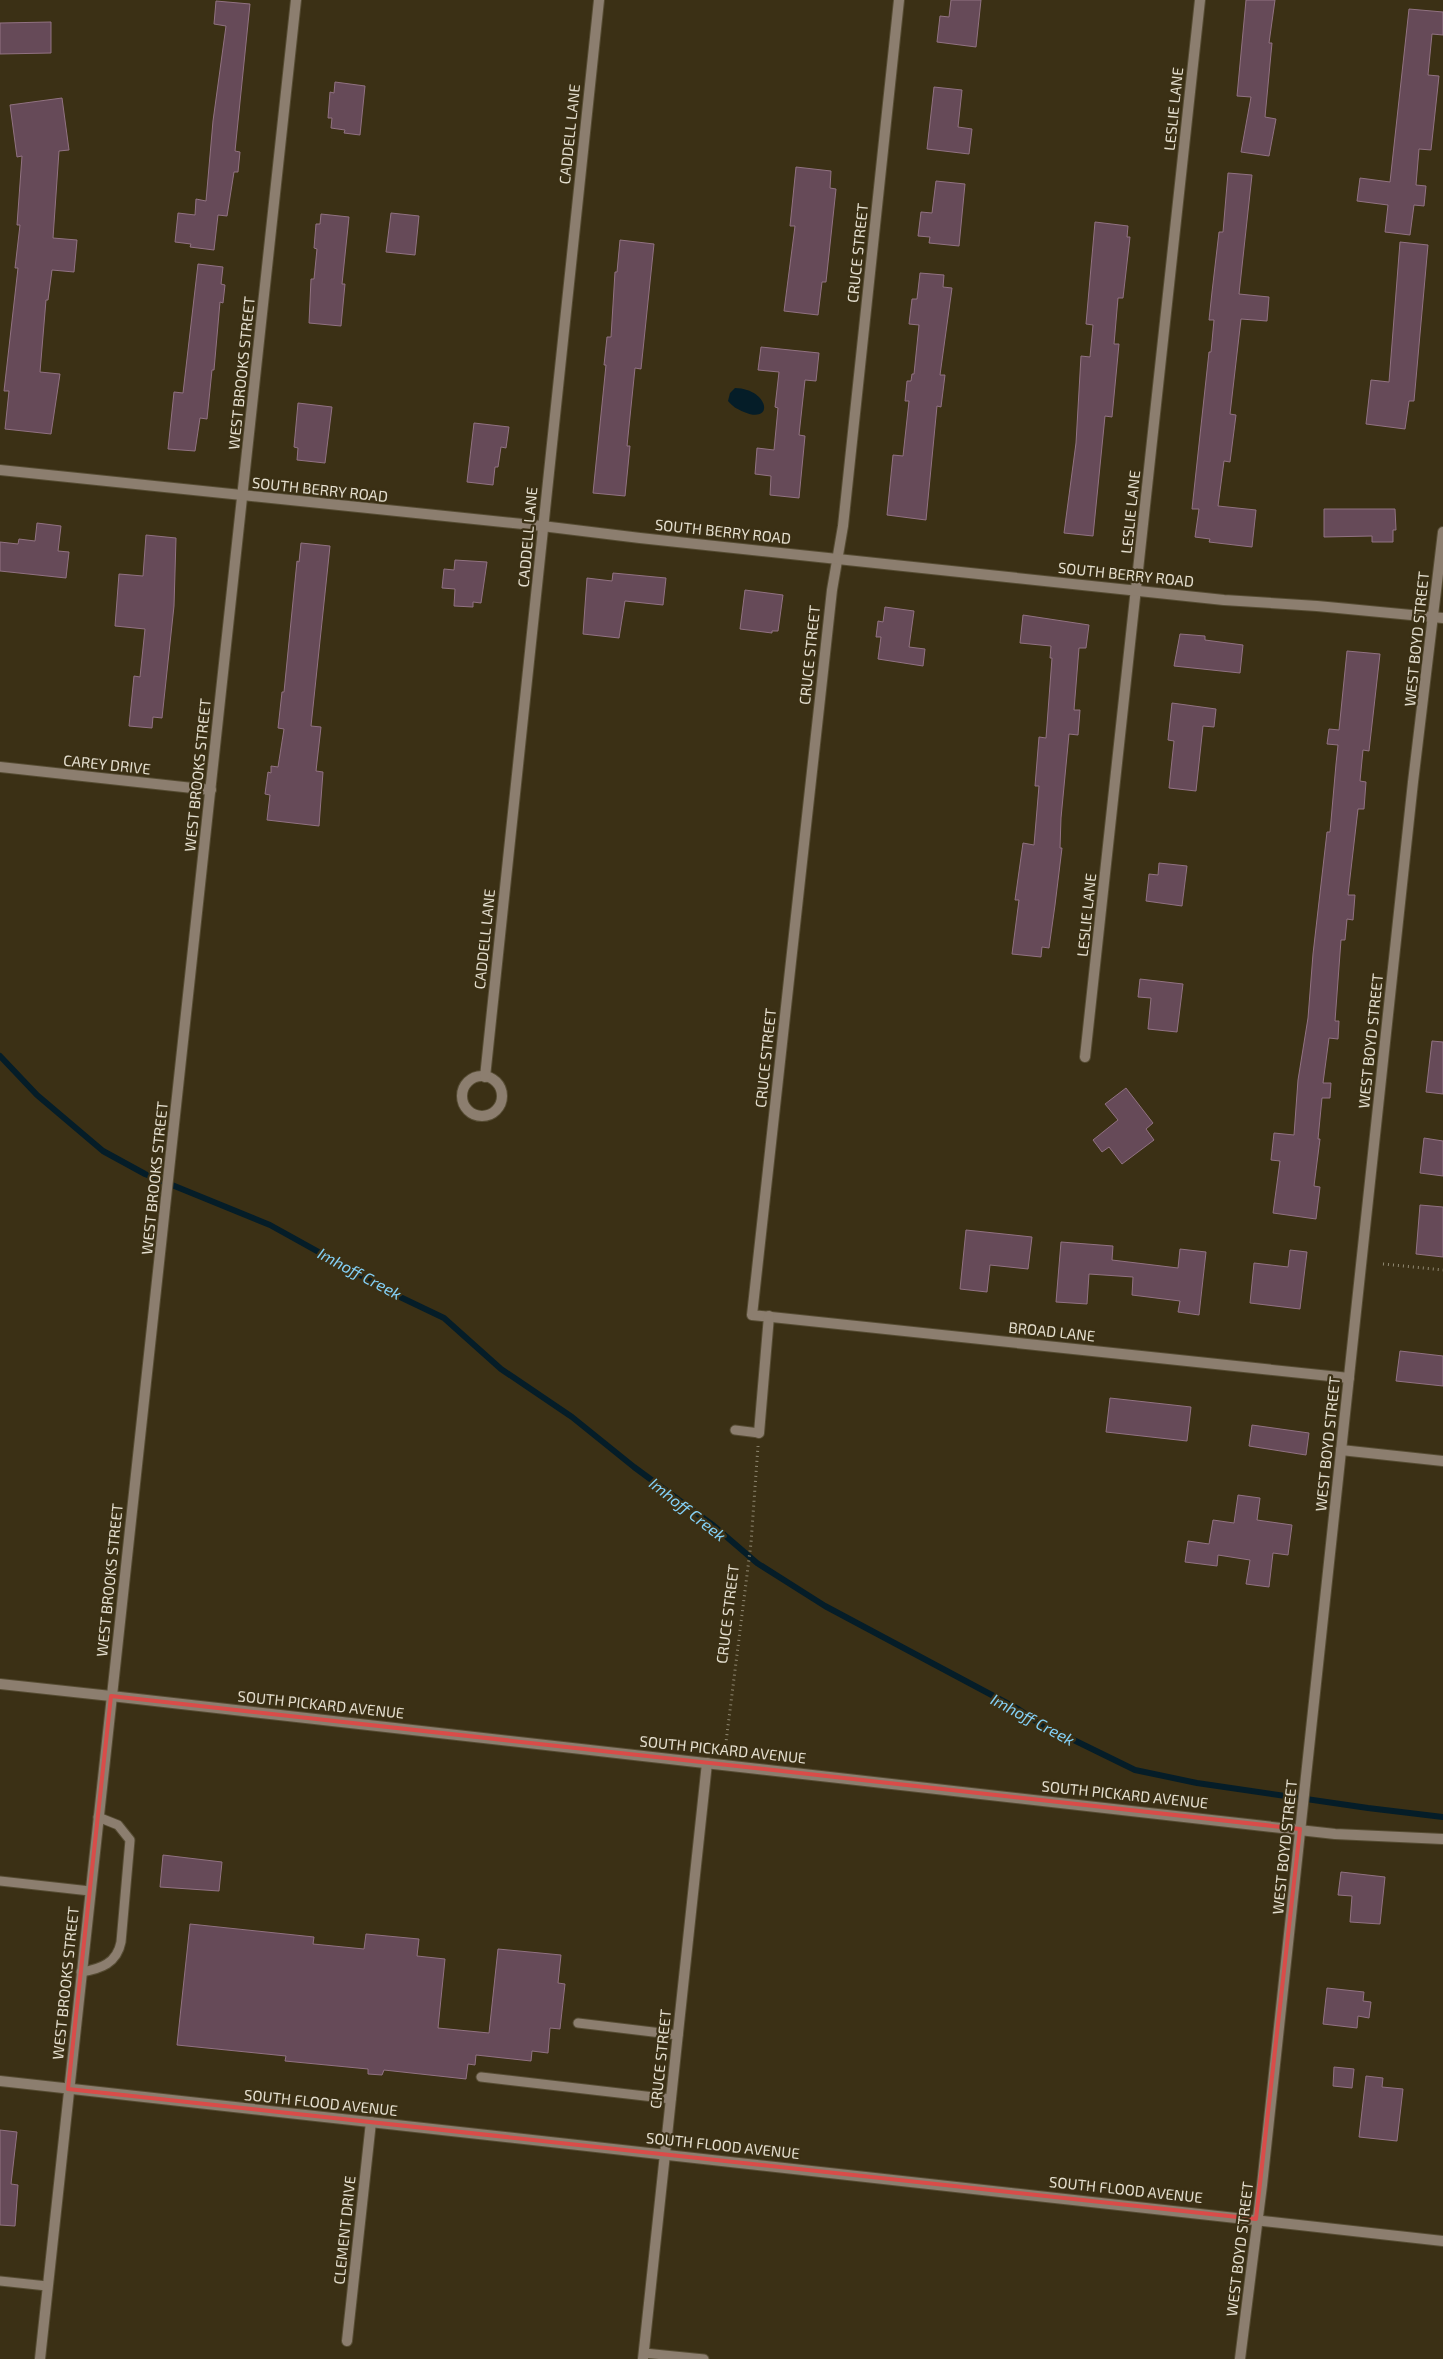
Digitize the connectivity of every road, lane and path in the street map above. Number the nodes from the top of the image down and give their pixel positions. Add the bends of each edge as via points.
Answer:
1 (296, 0) edge
2 (599, 0) edge
3 (899, 0) edge
4 (1200, 0) edge
5 (0, 470) edge
6 (242, 496) junction
7 (542, 526) junction
8 (1443, 532) edge
9 (837, 558) junction
10 (1136, 590) junction
11 (1438, 618) edge
12 (0, 767) edge
13 (211, 790) junction
14 (1085, 1057) dead end
15 (485, 1077) junction
16 (1383, 1264) dead end
17 (1443, 1270) edge
18 (752, 1315) joint
19 (769, 1316) junction
20 (1348, 1378) junction
21 (735, 1430) dead end
22 (759, 1433) junction
23 (1341, 1450) junction
24 (1443, 1461) edge
25 (0, 1684) edge
26 (111, 1696) junction
27 (707, 1763) junction
28 (724, 1765) junction
29 (98, 1817) junction
30 (1301, 1824) junction
31 (1443, 1839) edge
32 (0, 1881) edge
33 (90, 1891) junction
34 (81, 1972) junction
35 (578, 2023) dead end
36 (678, 2035) junction
37 (481, 2077) dead end
38 (0, 2081) edge
39 (68, 2089) junction
40 (671, 2099) junction
41 (371, 2122) junction
42 (665, 2154) junction
43 (1256, 2219) junction
44 (1443, 2241) edge
45 (0, 2281) edge
46 (47, 2286) junction
47 (347, 2341) dead end
48 (644, 2356) edge
49 (40, 2359) edge
50 (704, 2359) edge
51 (1240, 2359) edge

1 - 6 street, WEST BROOKS STREET
2 - 7 street, CADDELL LANE
3 - 9 street, CRUCE STREET
4 - 10 street, LESLIE LANE
5 - 6 street, SOUTH BERRY ROAD
6 - 7 street, SOUTH BERRY ROAD
6 - 13 street, WEST BROOKS STREET
7 - 9 street, SOUTH BERRY ROAD
7 - 15 street, CADDELL LANE
8 - 11 street, WEST BOYD STREET
9 - 10 street, SOUTH BERRY ROAD
9 - 18 street, CRUCE STREET
10 - 11 street, SOUTH BERRY ROAD
10 - 14 street, LESLIE LANE
11 - 20 street, WEST BOYD STREET via 1413,782
12 - 13 street, CAREY DRIVE
13 - 26 street, WEST BROOKS STREET
15 - 15 street via 472,1079 466,1084 462,1098 469,1112 482,1117 496,1112 502,1099 498,1084
16 - 17 path
18 - 19 street, BROAD LANE
19 - 20 street, BROAD LANE
19 - 22 street
20 - 23 street, WEST BOYD STREET
21 - 22 lane
22 - 28 path, CRUCE STREET via 751,1543
23 - 24 street
23 - 30 street, WEST BOYD STREET
25 - 26 street, SOUTH PICKARD AVENUE
26 - 27 street, SOUTH PICKARD AVENUE
26 - 29 street, WEST BROOKS STREET
27 - 28 street, SOUTH PICKARD AVENUE
27 - 36 street, CRUCE STREET
28 - 30 street, SOUTH PICKARD AVENUE
29 - 33 street, WEST BROOKS STREET
29 - 34 lane via 118,1825 130,1840 121,1942 119,1953 109,1962 95,1970
30 - 31 street, SOUTH PICKARD AVENUE via 1335,1834
30 - 43 street, WEST BOYD STREET
32 - 33 lane
33 - 34 street, WEST BROOKS STREET
34 - 39 street, WEST BROOKS STREET
35 - 36 lane
36 - 40 street, CRUCE STREET
37 - 40 lane
38 - 39 street, SOUTH FLOOD AVENUE
39 - 41 street, SOUTH FLOOD AVENUE
39 - 46 street, WEST BROOKS STREET
40 - 42 street, CRUCE STREET
41 - 42 street, SOUTH FLOOD AVENUE
41 - 47 street, CLEMENT DRIVE
42 - 43 street, SOUTH FLOOD AVENUE
42 - 48 street, CRUCE STREET
43 - 44 street, SOUTH FLOOD AVENUE
43 - 51 street, WEST BOYD STREET
45 - 46 lane
46 - 49 street, WEST BROOKS STREET
48 - 50 lane

